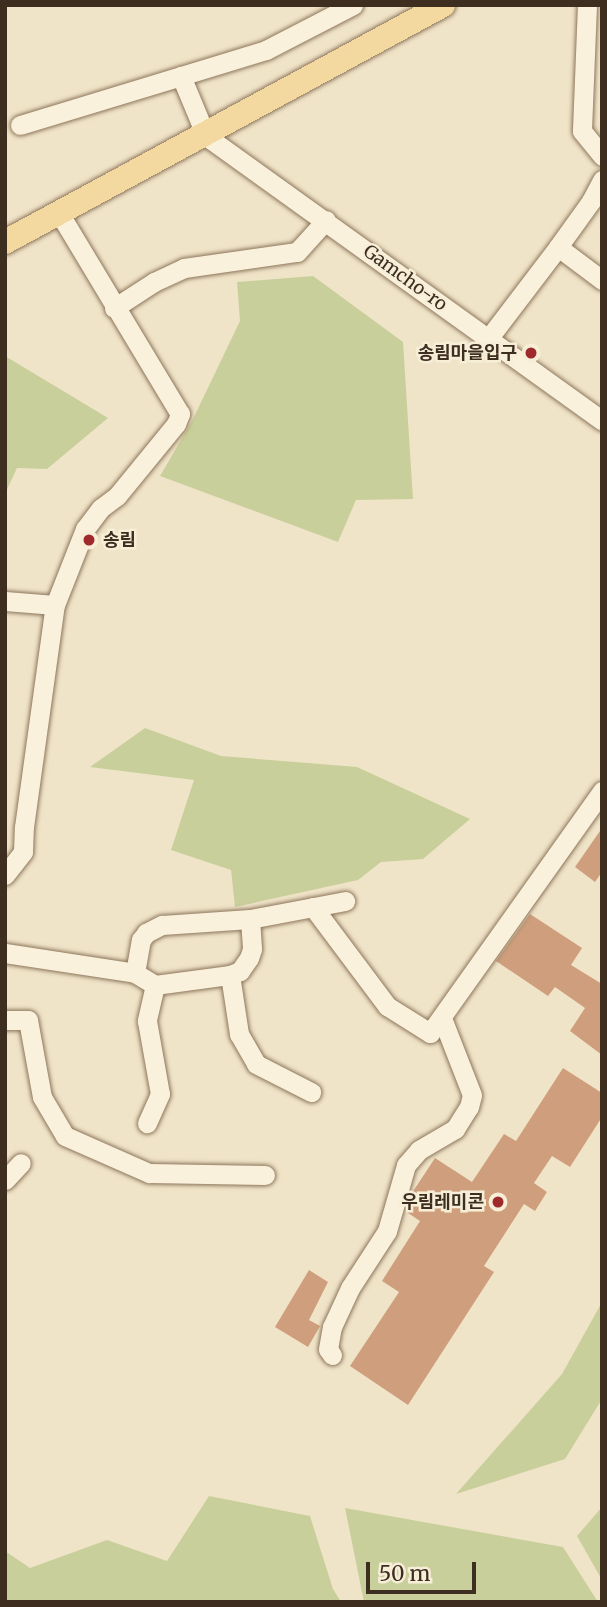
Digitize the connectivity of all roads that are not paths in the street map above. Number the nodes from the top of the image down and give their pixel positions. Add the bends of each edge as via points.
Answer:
1 (353, 5) edge
2 (443, 5) edge
3 (587, 5) edge
4 (181, 76) junction
5 (20, 125) dead end
6 (206, 136) junction
7 (602, 156) edge
8 (602, 180) edge
9 (59, 213) junction
10 (326, 220) junction
11 (5, 242) edge
12 (558, 247) junction
13 (602, 280) edge
14 (114, 308) junction
15 (488, 339) junction
16 (602, 421) edge
17 (5, 601) edge
18 (55, 605) junction
19 (602, 791) edge
20 (5, 875) edge
21 (345, 901) dead end
22 (313, 907) junction
23 (250, 919) junction
24 (5, 953) edge
25 (135, 973) junction
26 (230, 975) junction
27 (155, 985) junction
28 (442, 1018) junction
29 (5, 1020) edge
30 (311, 1092) dead end
31 (147, 1123) dead end
32 (21, 1163) dead end
33 (265, 1175) dead end
34 (5, 1180) edge
35 (332, 1355) dead end

1 - 4 street via 266,50
2 - 6 main road
3 - 7 street via 582,131
4 - 5 street
4 - 6 street
6 - 9 main road
6 - 10 street, Gamcho-ro
8 - 12 street
9 - 11 main road
9 - 14 street
10 - 14 street via 297,252 184,268
10 - 15 street, Gamcho-ro
12 - 13 street
12 - 15 street
14 - 18 street via 180,414 117,496 85,529
15 - 16 street, Gamcho-ro
17 - 18 street
18 - 20 street via 23,852
19 - 28 street
21 - 22 street
22 - 23 street
22 - 28 street via 387,1006 430,1033
23 - 25 street via 154,928 141,940
23 - 26 street via 250,958
24 - 25 street
25 - 27 street
26 - 27 street
26 - 30 street via 235,1019 245,1048 257,1064
27 - 31 street via 147,1021 160,1094
28 - 35 street via 472,1095 469,1107 455,1129 419,1150 406,1165 387,1231 350,1288 332,1327 328,1349
29 - 33 street via 28,1020 42,1097 65,1136 149,1173
32 - 34 street

